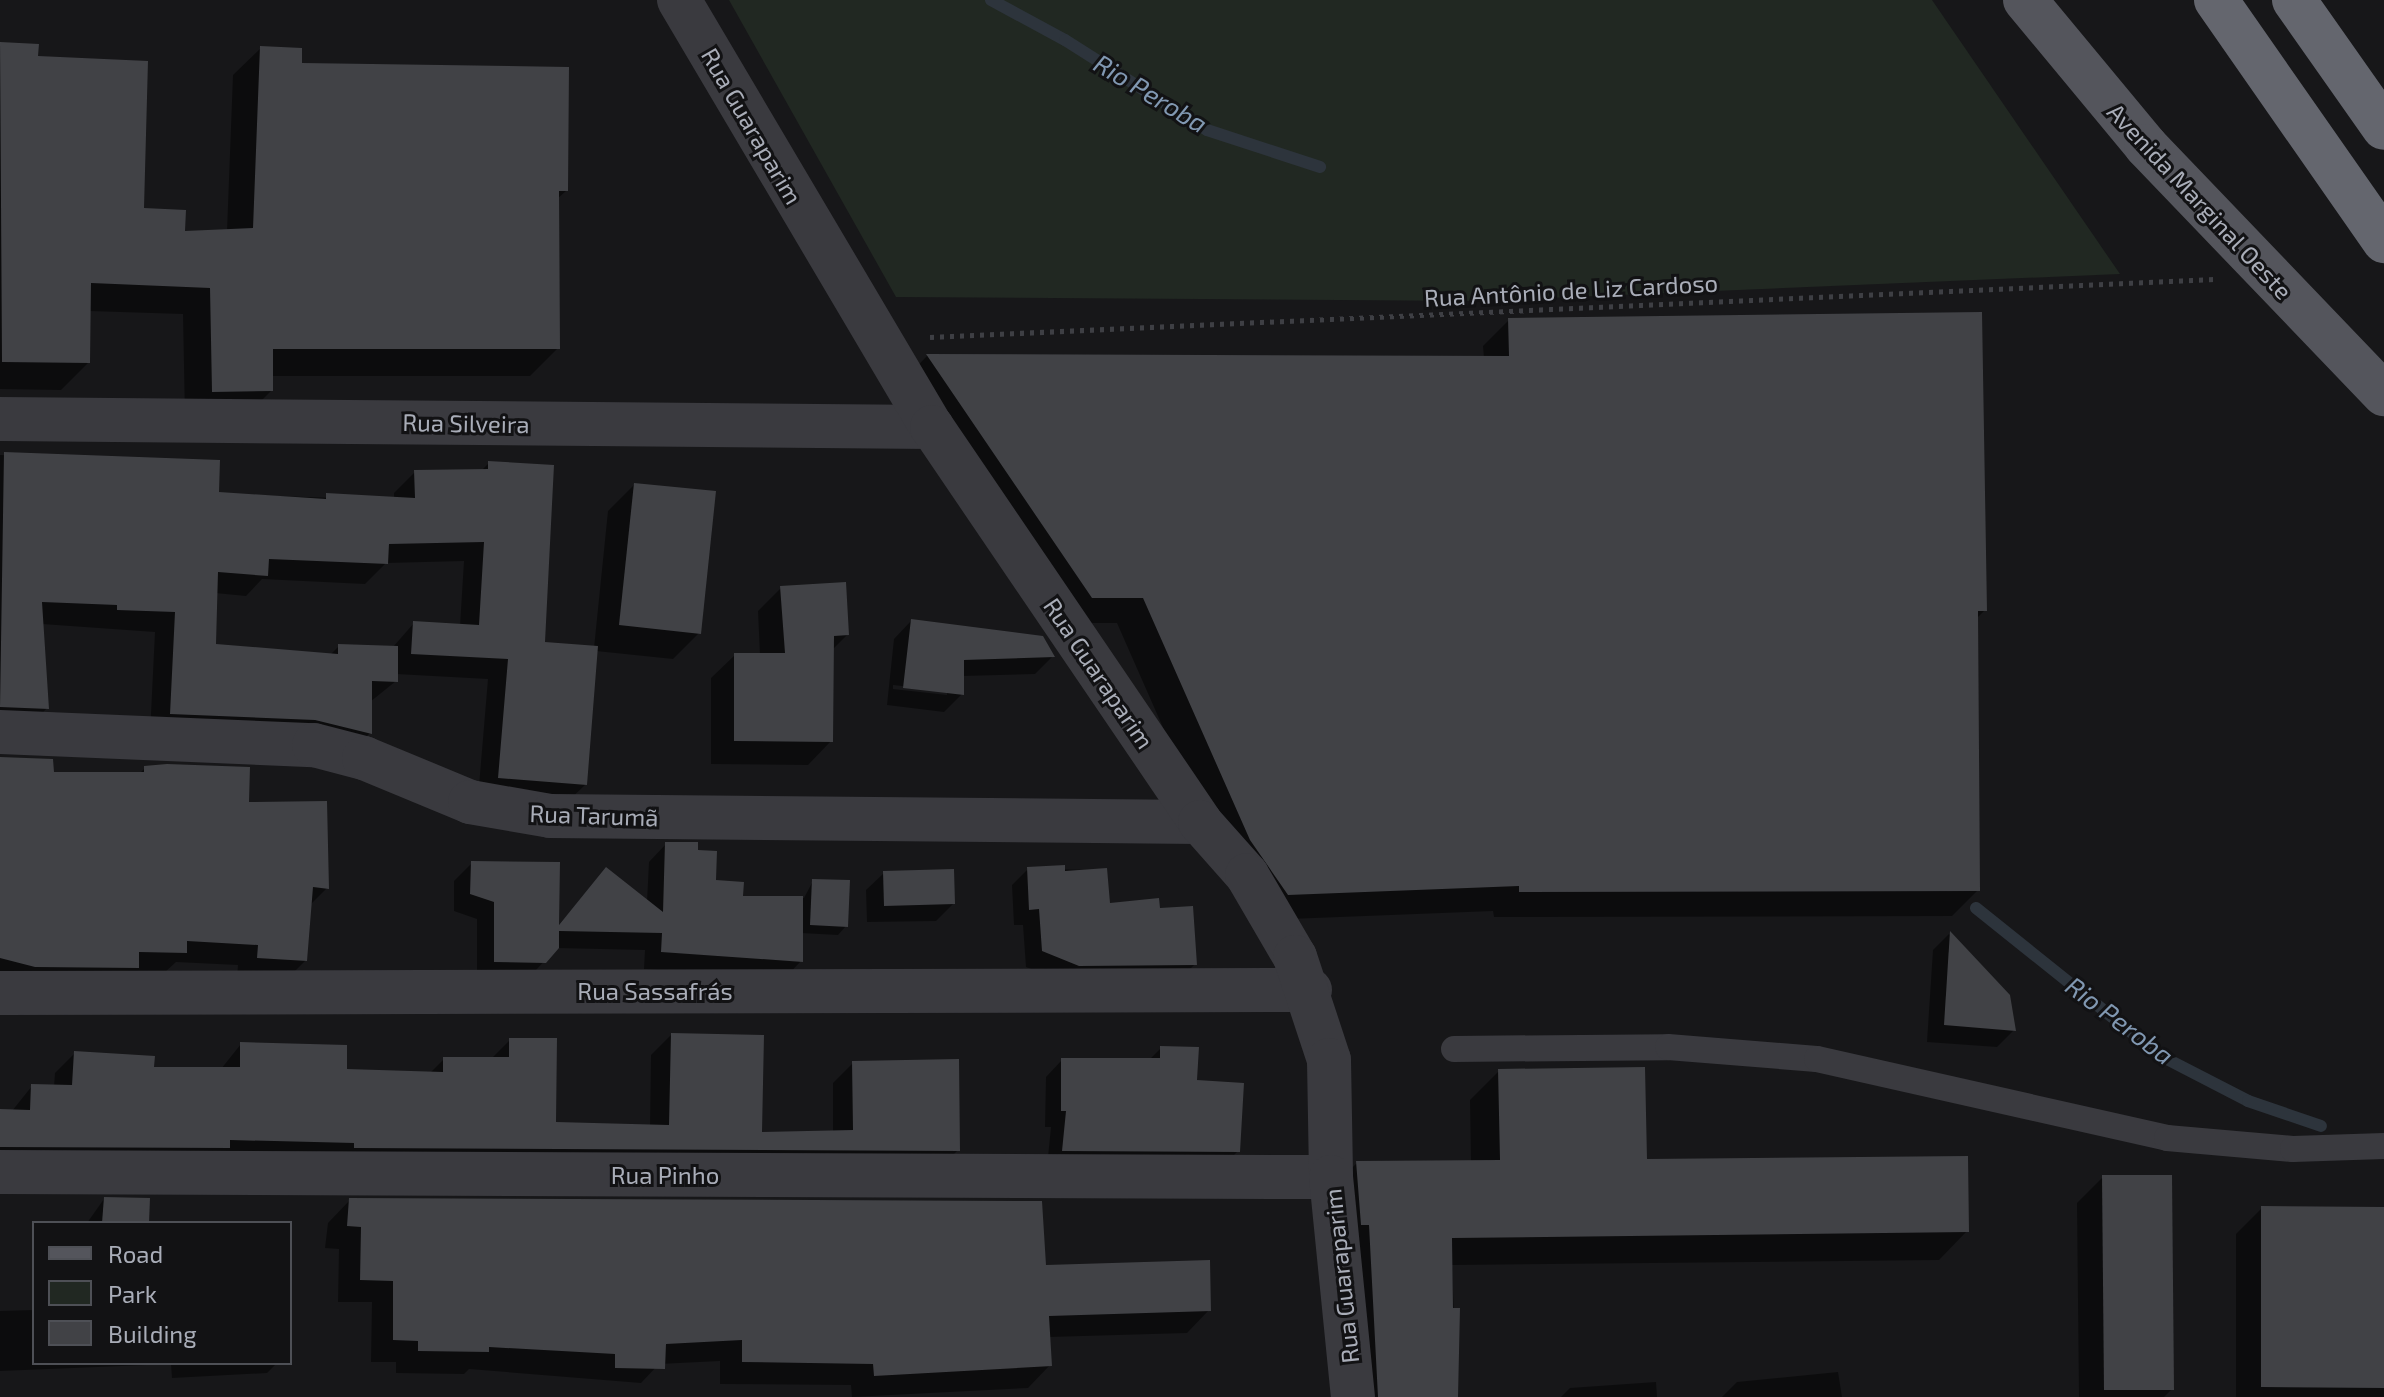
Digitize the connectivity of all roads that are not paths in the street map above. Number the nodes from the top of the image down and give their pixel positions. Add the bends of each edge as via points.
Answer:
1 (679, 0) edge
2 (2025, 0) edge
3 (2216, 0) edge
4 (2294, 0) edge
5 (2384, 128) edge
6 (2384, 241) edge
7 (2384, 394) edge
8 (0, 419) edge
9 (932, 427) junction
10 (0, 732) edge
11 (1200, 822) junction
12 (1310, 990) junction
13 (0, 993) edge
14 (1454, 1049) dead end
15 (2384, 1146) edge
16 (0, 1172) edge
17 (1331, 1177) junction
18 (1353, 1397) edge

1 - 9 street, Rua Guaraparim
2 - 7 main road, Avenida Marginal Oeste via 2146,146
3 - 6 highway
4 - 5 highway
8 - 9 street, Rua Silveira
9 - 11 street, Rua Guaraparim
10 - 11 street, Rua Tarumã via 314,745 364,758 470,802 550,816
11 - 12 street, Rua Guaraparim via 1263,900
12 - 13 street, Rua Sassafrás
12 - 17 street, Rua Guaraparim via 1329,1060
14 - 15 lane via 1668,1047 1817,1059 2167,1138 2293,1149
16 - 17 street, Rua Pinho
17 - 18 street, Rua Guaraparim

